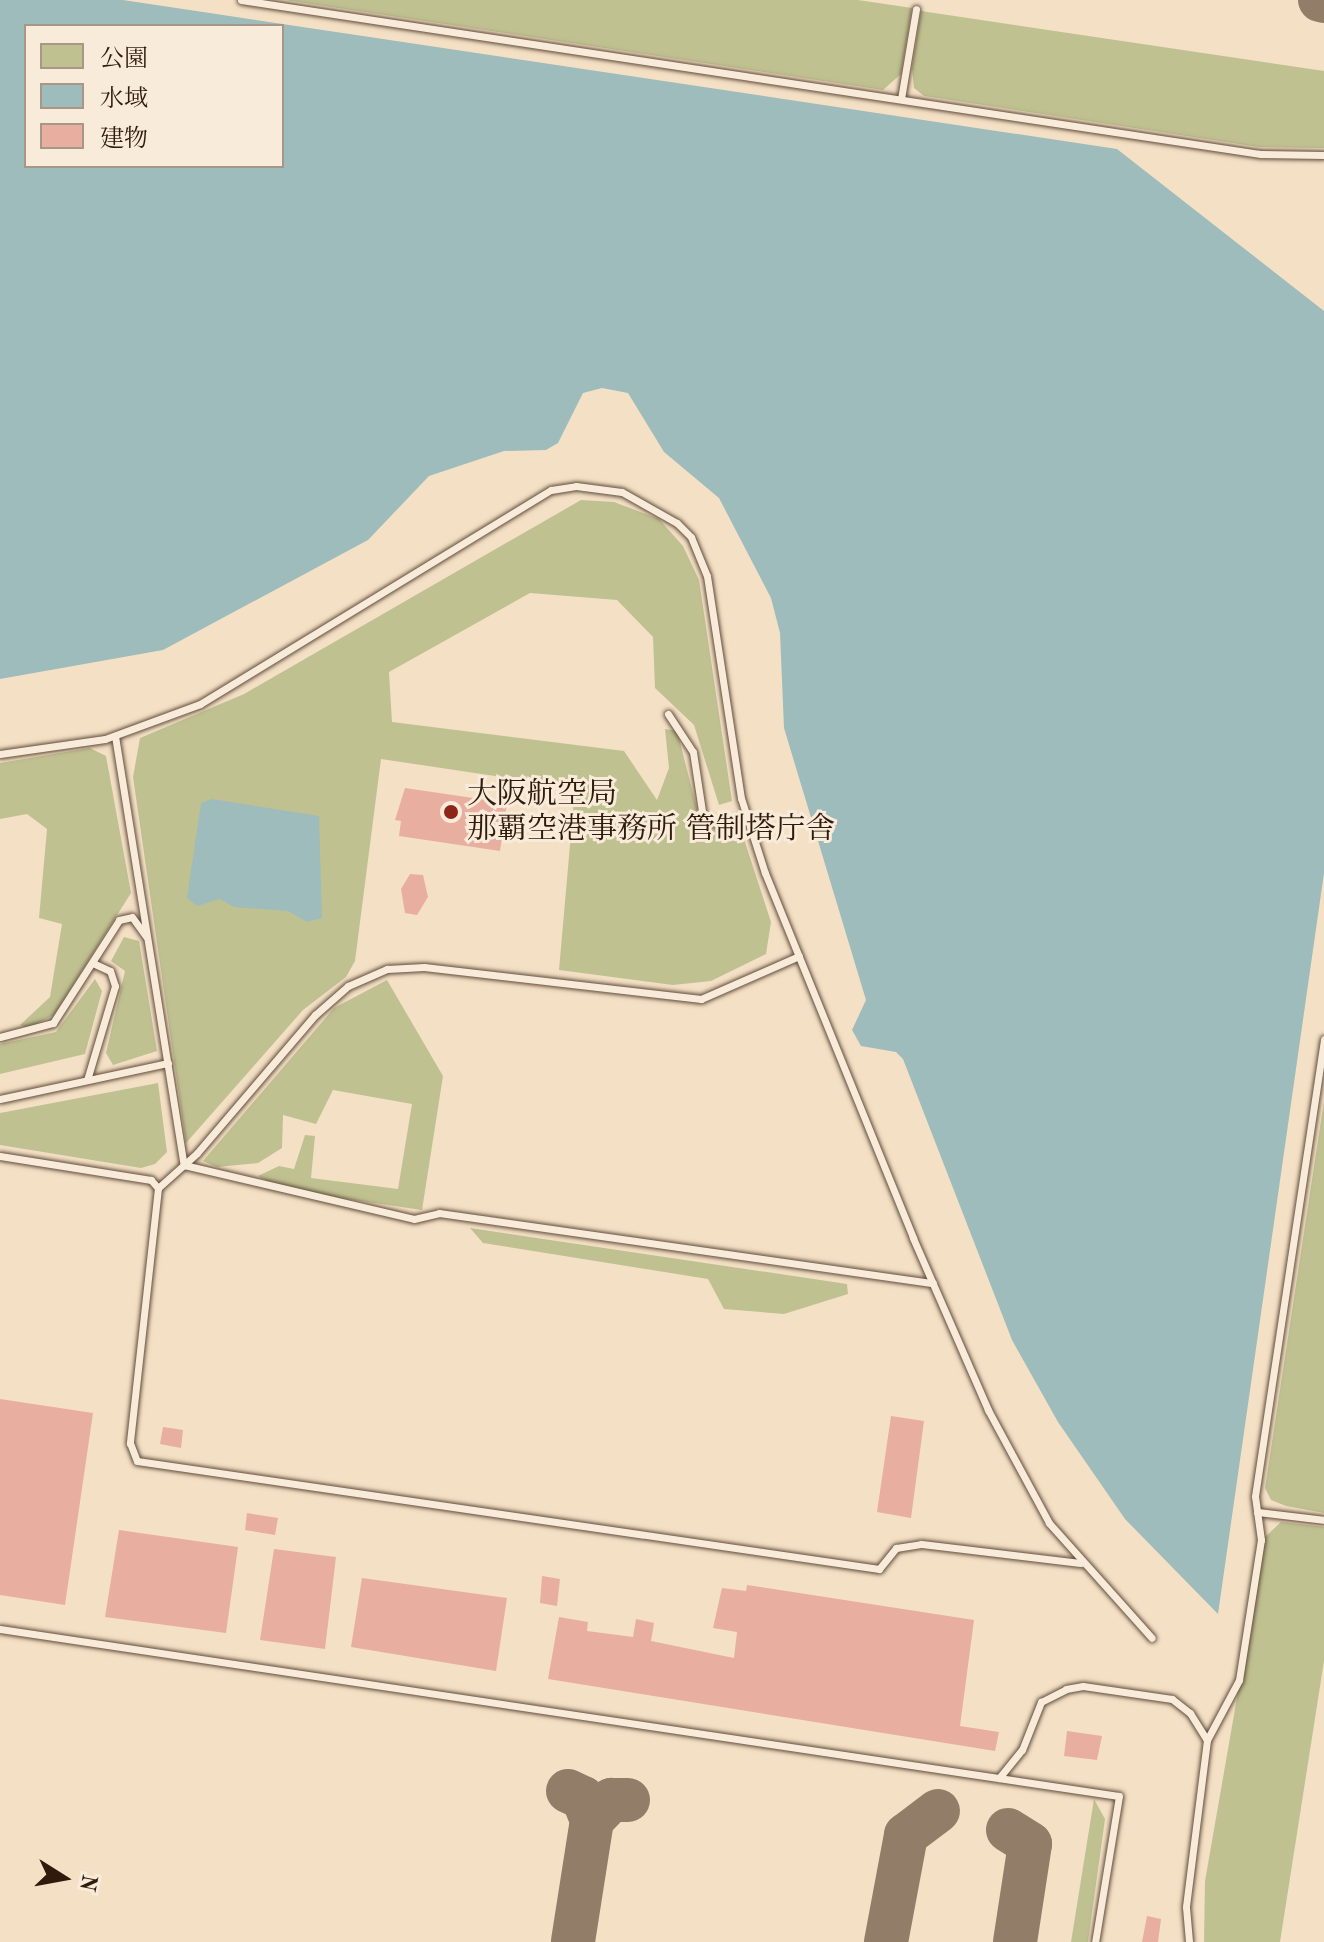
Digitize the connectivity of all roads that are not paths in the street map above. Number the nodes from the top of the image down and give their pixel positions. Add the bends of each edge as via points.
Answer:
1 (241, 0) edge
2 (916, 9) dead end
3 (901, 99) junction
4 (1324, 155) edge
5 (668, 714) dead end
6 (115, 736) junction
7 (0, 754) edge
8 (747, 818) junction
9 (148, 938) junction
10 (799, 956) junction
11 (93, 963) junction
12 (0, 1037) edge
13 (1324, 1039) edge
14 (168, 1063) junction
15 (87, 1080) junction
16 (0, 1099) edge
17 (0, 1156) edge
18 (184, 1165) junction
19 (158, 1188) junction
20 (933, 1283) junction
21 (1257, 1512) junction
22 (1324, 1520) edge
23 (1081, 1563) junction
24 (0, 1629) edge
25 (1152, 1638) dead end
26 (1207, 1740) junction
27 (999, 1778) junction
28 (1095, 1942) edge
29 (1189, 1942) edge

1 - 3 lane
2 - 3 lane
3 - 4 lane via 1261,154
5 - 8 lane via 693,752 703,817 719,824
6 - 7 lane
6 - 8 lane via 256,674 551,490 576,486 651,504 691,537 707,576
6 - 9 lane
8 - 10 lane
9 - 11 lane via 132,917 119,920
9 - 14 lane
10 - 18 lane via 701,999 424,967 387,969 348,986 315,1015
10 - 20 lane
11 - 12 lane via 53,1023
11 - 15 lane via 110,971 115,986
13 - 21 lane
14 - 15 lane
14 - 18 lane
15 - 16 lane
17 - 19 lane via 151,1180
18 - 19 lane
18 - 20 lane via 414,1219 439,1213
19 - 23 lane via 130,1443 137,1461 879,1569 896,1548 921,1544
20 - 23 lane via 988,1410 1049,1523
21 - 22 lane
21 - 26 lane via 1261,1540 1239,1680
23 - 25 lane
24 - 27 lane
26 - 27 lane via 1172,1699 1083,1686 1041,1702 1022,1750
26 - 29 lane via 1186,1907
27 - 28 lane via 1119,1796

